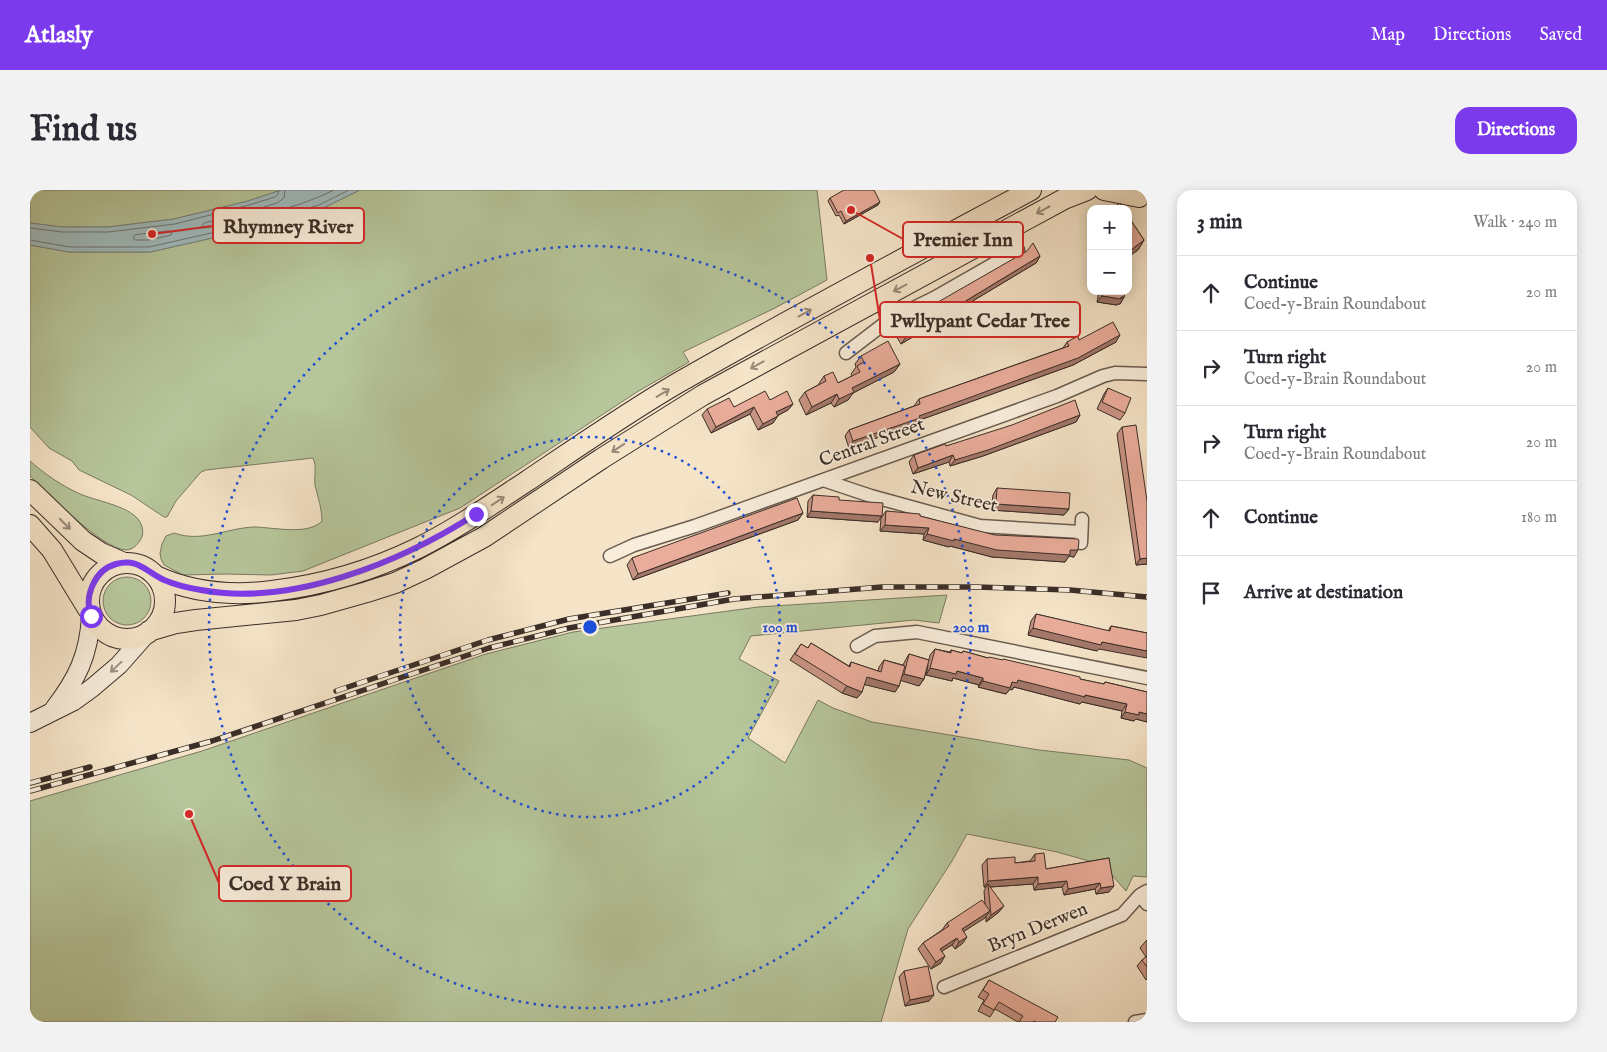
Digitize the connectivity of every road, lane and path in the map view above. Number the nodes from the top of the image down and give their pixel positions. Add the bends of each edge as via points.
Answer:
1 (1031, 190) edge
2 (1087, 190) edge
3 (1104, 190) edge
4 (1141, 198) edge
5 (1018, 250) dead end
6 (878, 299) junction
7 (889, 320) junction
8 (846, 353) dead end
9 (1147, 374) edge
10 (823, 480) junction
11 (30, 490) edge
12 (30, 525) edge
13 (1081, 531) dead end
14 (610, 556) dead end
15 (124, 563) junction
16 (156, 576) junction
17 (90, 613) junction
18 (150, 631) junction
19 (857, 646) dead end
20 (1147, 678) edge
21 (52, 711) junction
22 (30, 723) edge
23 (1145, 897) edge
24 (944, 987) dead end
25 (1147, 1020) edge
26 (1135, 1022) edge

16 -> 1 main road via 209,592 261,592 337,579 408,553 463,523 676,385
2 -> 6 main road via 1073,194
3 - 4 main road
5 - 7 street
6 - 7 street
6 -> 18 main road via 703,396 484,537 402,579 367,592 296,610 196,620
7 - 8 street
9 - 10 street, Central Street via 1103,376 1057,396
10 - 13 street, New Street via 980,526
10 - 14 street, Central Street
11 -> 15 main road via 87,544
12 - 17 main road via 55,555
15 - 16 main road via 142,566
15 - 17 main road via 107,568 99,575 90,592
16 - 18 main road via 163,588 164,603 159,619
17 - 18 main road via 101,629 117,638 137,638
17 - 21 street via 89,640 82,664
18 -> 21 street via 92,688
19 - 20 street via 876,636 917,632
21 - 22 street
23 - 24 street, Bryn Derwen via 1122,915
25 - 26 street

